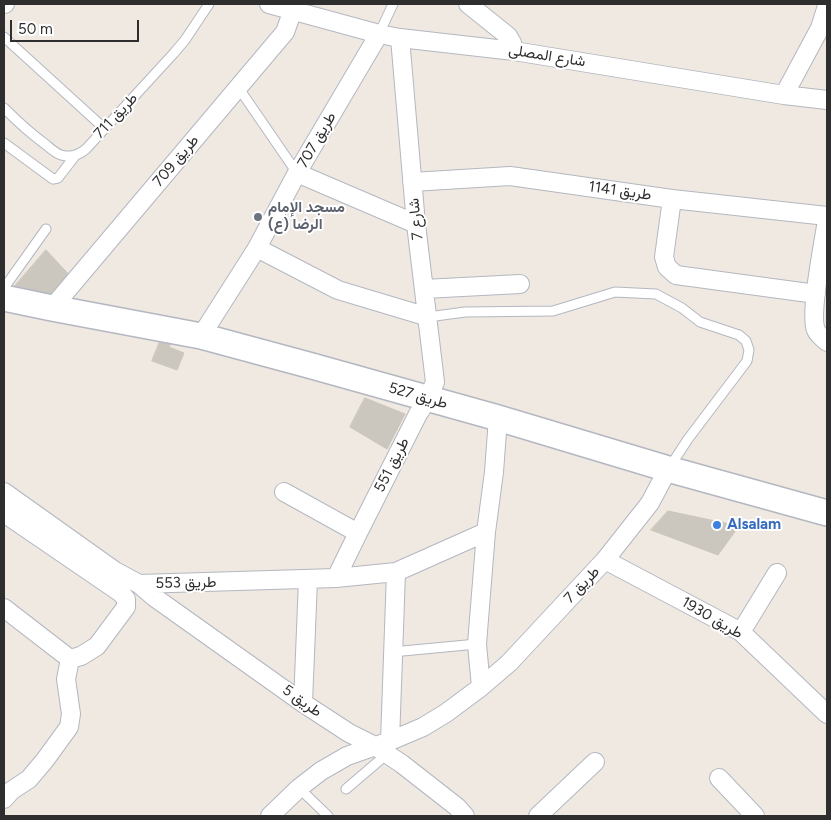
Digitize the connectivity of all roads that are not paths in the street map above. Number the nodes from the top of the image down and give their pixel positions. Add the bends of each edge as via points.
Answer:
1 (209, 4) edge
2 (269, 4) edge
3 (393, 4) edge
4 (468, 4) edge
5 (827, 6) edge
6 (293, 10) junction
7 (379, 34) junction
8 (4, 37) edge
9 (400, 38) junction
10 (514, 51) junction
11 (238, 88) junction
12 (784, 94) junction
13 (827, 100) edge
14 (4, 108) edge
15 (105, 129) junction
16 (4, 143) edge
17 (75, 156) junction
18 (297, 173) junction
19 (412, 182) junction
20 (672, 199) junction
21 (827, 216) edge
22 (827, 220) edge
23 (416, 224) junction
24 (46, 229) dead end
25 (257, 248) junction
26 (520, 284) dead end
27 (4, 288) edge
28 (424, 288) junction
29 (816, 294) junction
30 (4, 298) edge
31 (52, 308) junction
32 (428, 318) junction
33 (201, 336) junction
34 (822, 336) edge
35 (428, 399) junction
36 (498, 418) junction
37 (668, 469) junction
38 (4, 492) edge
39 (284, 492) dead end
40 (4, 512) edge
41 (827, 513) edge
42 (486, 532) junction
43 (358, 533) junction
44 (605, 560) junction
45 (396, 572) junction
46 (777, 573) dead end
47 (336, 578) junction
48 (308, 580) junction
49 (139, 584) junction
50 (4, 608) edge
51 (741, 632) junction
52 (477, 644) junction
53 (392, 652) junction
54 (70, 659) junction
55 (481, 687) junction
56 (303, 703) junction
57 (827, 714) edge
58 (384, 747) junction
59 (595, 762) dead end
60 (718, 778) dead end
61 (299, 788) junction
62 (346, 789) dead end
63 (4, 799) edge
64 (458, 812) edge
65 (270, 816) edge
66 (328, 816) edge
67 (538, 816) edge
68 (755, 816) edge

1 - 15 lane, طريق 711 via 185,40
2 - 6 street, شارع المصلى
3 - 7 lane
4 - 10 street via 508,36
5 - 12 street via 820,28
6 - 7 street, شارع المصلى
6 - 11 street, طريق 709 via 285,32
7 - 9 street, شارع المصلى
7 - 18 street, طريق 707
8 - 15 lane
9 - 10 street, شارع المصلى
9 - 19 street, شارع 7
10 - 12 street, شارع المصلى
11 - 18 lane
11 - 31 street, طريق 709
12 - 13 street, شارع المصلى
14 - 17 lane via 56,153
15 - 17 lane, طريق 711
16 - 17 lane, طريق 711 via 52,179 58,178
18 - 23 street
18 - 25 street, طريق 707
19 - 20 street, طريق 1141 via 510,176
19 - 23 street, شارع 7
20 - 21 street, طريق 1141
20 - 29 street via 664,257 667,267 676,275
22 - 29 street
23 - 28 street, شارع 7
24 - 27 lane
25 - 32 street via 338,290
25 - 33 street, طريق 707
26 - 28 street
28 - 32 street, شارع 7
29 - 34 street via 814,317
30 - 31 street, طريق 527
31 - 33 street, طريق 527
32 - 35 street, شارع 7 via 435,382
32 - 37 lane via 465,312 553,311 615,292 656,294 700,322 739,335 749,350 747,361
33 - 35 street, طريق 527
35 - 36 street, طريق 527
35 - 43 street, طريق 551
36 - 37 street, طريق 527
36 - 42 street
37 - 41 street, طريق 527
37 - 44 street, طريق 7 via 650,504
38 - 49 street, طريق 553 via 115,571
39 - 43 street
40 - 54 street via 126,599 126,607 97,646
42 - 45 street, طريق 553
42 - 52 street
43 - 47 street, طريق 551
44 - 51 street, طريق 1930
44 - 55 street, طريق 7 via 509,663
45 - 47 street, طريق 553
45 - 53 street
46 - 51 street
47 - 48 street, طريق 553
48 - 49 street, طريق 553
48 - 56 street
49 - 56 street, طريق 5
50 - 54 street
51 - 57 street, طريق 1930
52 - 53 lane
52 - 55 street
53 - 58 street
54 - 63 street via 66,679 71,714 69,727 29,779
55 - 58 street, طريق 7 via 446,713
56 - 58 street, طريق 5 via 348,733
58 - 61 street, طريق 7 via 347,756
58 - 62 lane
58 - 64 street, طريق 5
59 - 67 street
60 - 68 street
61 - 65 street, طريق 7
61 - 66 lane

